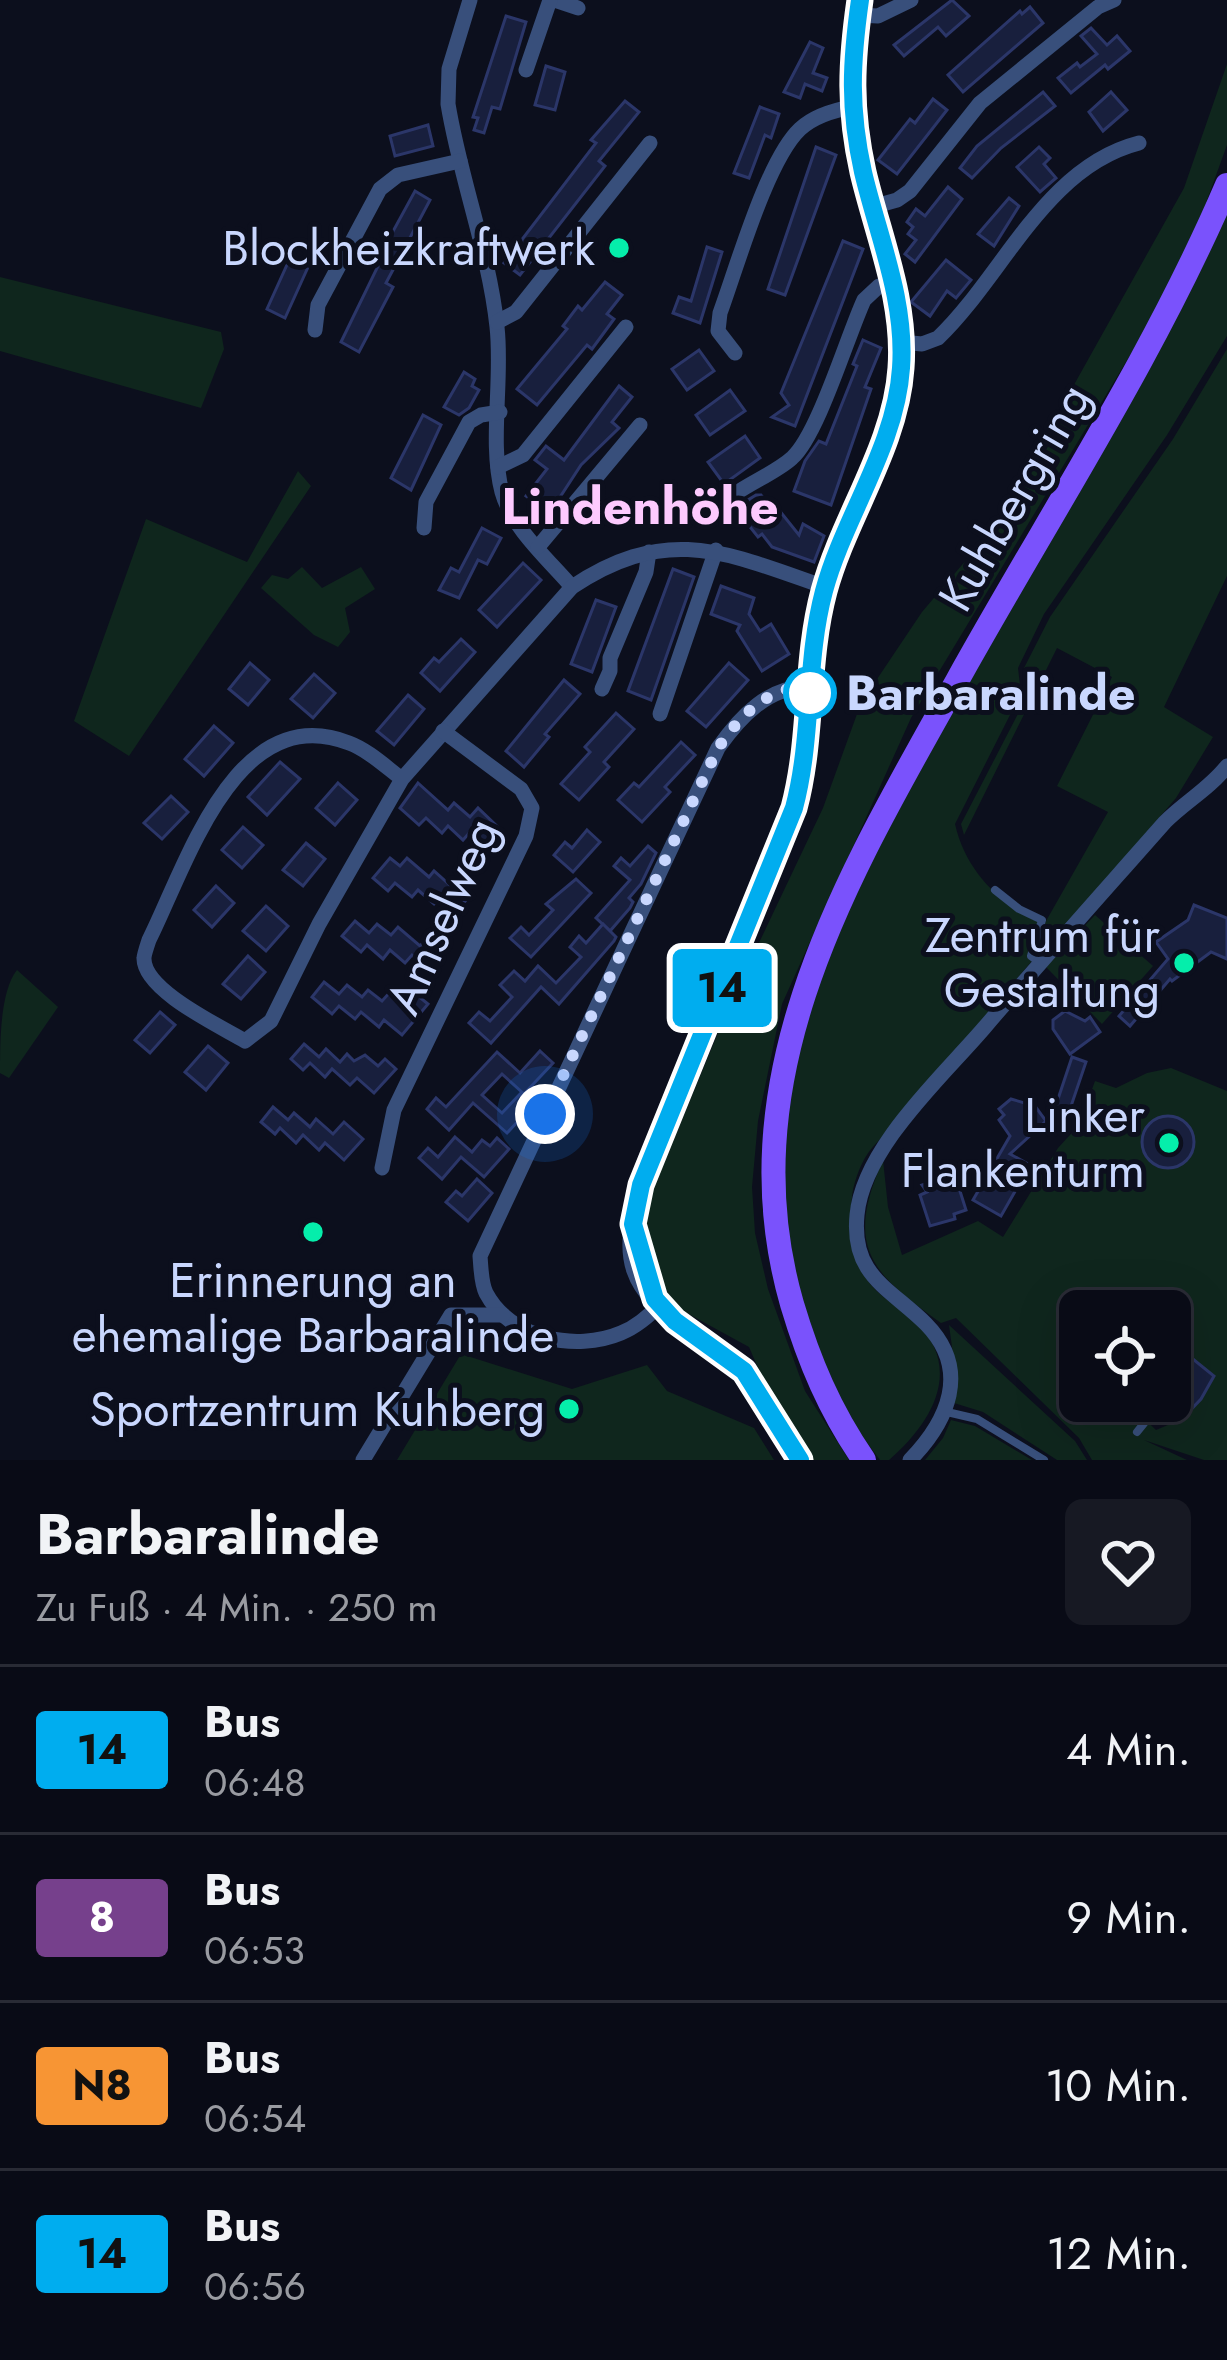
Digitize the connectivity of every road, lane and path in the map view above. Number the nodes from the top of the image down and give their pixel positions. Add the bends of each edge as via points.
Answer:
1 (470, 0) edge
2 (552, 0) edge
3 (911, 0) edge
4 (1114, 0) edge
5 (578, 8) dead end
6 (859, 8) edge
7 (526, 70) dead end
8 (852, 107) junction
9 (650, 143) dead end
10 (1138, 143) dead end
11 (460, 161) junction
12 (1227, 185) edge
13 (872, 207) junction
14 (894, 282) junction
15 (496, 322) junction
16 (626, 328) dead end
17 (315, 330) dead end
18 (901, 342) junction
19 (735, 353) dead end
20 (500, 412) junction
21 (640, 435) dead end
22 (498, 467) junction
23 (735, 494) dead end
24 (424, 528) dead end
25 (538, 548) junction
26 (716, 550) junction
27 (649, 552) junction
28 (572, 587) junction
29 (825, 587) junction
30 (810, 687) junction
31 (602, 689) dead end
32 (660, 714) dead end
33 (443, 731) junction
34 (1227, 766) edge
35 (402, 779) junction
36 (1220, 782) edge
37 (995, 890) dead end
38 (1040, 962) junction
39 (382, 1168) dead end
40 (657, 1302) junction
41 (503, 1315) junction
42 (947, 1412) junction
43 (1144, 1422) edge
44 (1137, 1432) dead end
45 (363, 1460) edge
46 (800, 1460) edge
47 (864, 1460) edge
48 (910, 1460) edge
49 (1044, 1460) edge

1 - 11 street via 449,69
2 - 5 street
2 - 7 street
3 - 6 street via 878,16
4 - 13 street via 980,103 910,191
6 - 8 street
8 - 13 street
8 - 19 street via 798,131 774,173 720,313 718,332
9 - 15 street via 638,172 516,312
10 - 18 street via 1110,150 1046,204 938,338
11 - 15 street
11 - 17 street via 398,175 380,189 319,305
12 - 47 main road, Kuhbergring via 1114,408 891,798 804,988 775,1115 771,1182 785,1279 807,1354
13 - 14 street
14 - 18 street
14 - 23 street via 864,300 805,443
15 - 20 street
16 - 22 street via 523,455
18 - 29 street via 896,401
20 - 22 street
20 - 24 street via 470,422 426,502
21 - 25 street
22 - 25 street via 508,508
25 - 28 street
26 - 27 street
26 - 29 street
26 - 32 street
27 - 28 street
27 - 31 street
28 - 33 street
29 - 30 street
30 - 40 street via 794,808 641,1185 627,1241 633,1276
30 - 41 street via 781,689 759,703 718,748 480,1256 484,1290
33 - 35 street
33 - 39 street, Amselweg via 521,788 532,808 526,836 394,1110
34 - 36 street
35 - 35 street via 271,1021 252,1038 191,1010 147,972 149,940 213,811 255,756 302,736 330,737
36 - 38 street via 1165,821
37 - 38 lane via 1042,920 1030,956
38 - 42 street via 907,1118 862,1191 857,1238 866,1270 938,1340 951,1381
40 - 41 street via 617,1335 573,1343
40 - 46 street via 744,1371
41 - 45 street via 451,1315
42 - 48 street
42 - 49 lane via 977,1419
43 - 44 lane

